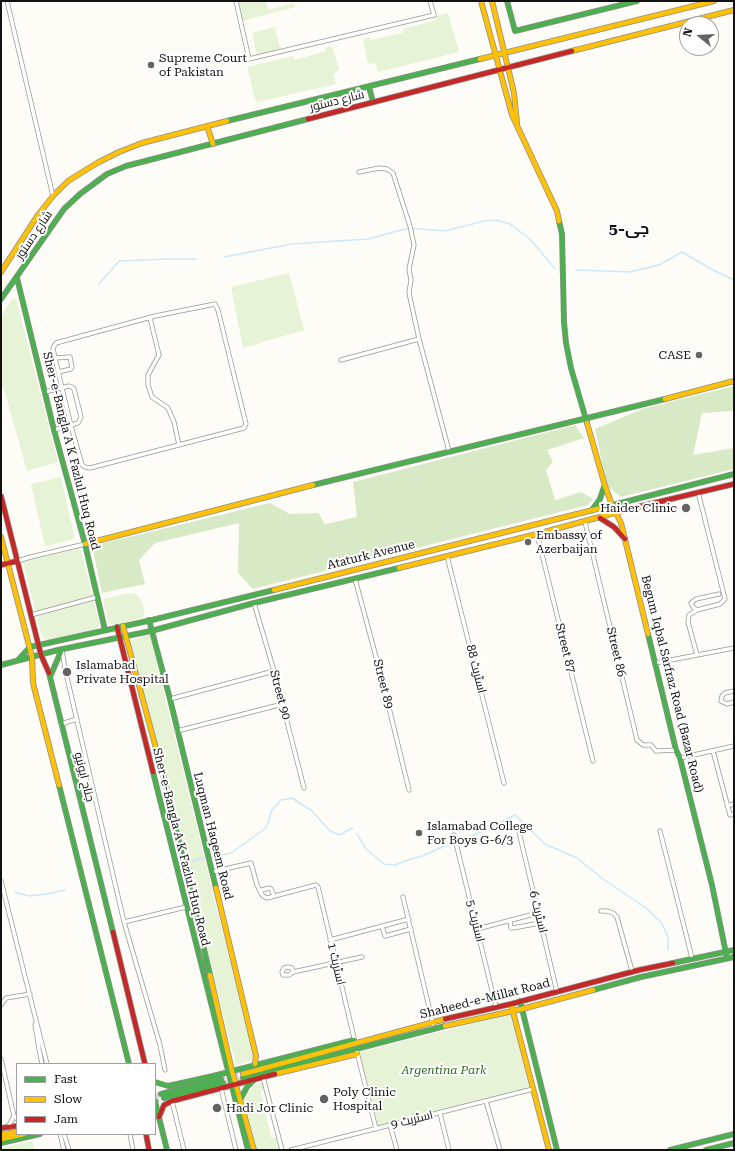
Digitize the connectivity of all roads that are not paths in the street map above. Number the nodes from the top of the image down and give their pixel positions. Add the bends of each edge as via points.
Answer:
1 (7, 1) edge
2 (236, 1) edge
3 (430, 1) edge
4 (481, 1) edge
5 (492, 1) edge
6 (507, 1) edge
7 (637, 1) edge
8 (714, 1) edge
9 (616, 3) edge
10 (734, 10) edge
11 (505, 52) junction
12 (494, 56) junction
13 (507, 67) junction
14 (498, 70) junction
15 (369, 87) junction
16 (373, 102) junction
17 (517, 125) junction
18 (207, 126) junction
19 (213, 144) junction
20 (359, 172) dead end
21 (53, 196) junction
22 (1, 272) edge
23 (17, 278) junction
24 (4, 294) junction
25 (1, 299) edge
26 (1, 302) edge
27 (150, 318) junction
28 (419, 339) junction
29 (55, 358) junction
30 (341, 360) dead end
31 (58, 372) junction
32 (734, 381) edge
33 (61, 388) junction
34 (45, 392) junction
35 (585, 419) junction
36 (71, 426) junction
37 (54, 430) junction
38 (179, 445) junction
39 (448, 451) junction
40 (734, 474) edge
41 (734, 484) edge
42 (605, 486) junction
43 (698, 492) junction
44 (1, 496) edge
45 (612, 505) junction
46 (592, 510) junction
47 (616, 512) junction
48 (600, 518) junction
49 (585, 522) junction
50 (537, 534) junction
51 (1, 537) edge
52 (626, 541) junction
53 (85, 544) junction
54 (448, 556) junction
55 (17, 562) junction
56 (8, 564) junction
57 (1, 565) edge
58 (372, 565) junction
59 (374, 574) junction
60 (355, 579) junction
61 (719, 594) dead end
62 (97, 597) junction
63 (254, 603) junction
64 (697, 610) junction
65 (31, 615) junction
66 (149, 620) junction
67 (123, 626) junction
68 (117, 627) junction
69 (105, 630) junction
70 (151, 631) junction
71 (125, 636) junction
72 (120, 637) junction
73 (39, 646) junction
74 (30, 648) junction
75 (734, 648) edge
76 (62, 649) junction
77 (41, 654) junction
78 (698, 655) junction
79 (32, 657) junction
80 (17, 661) junction
81 (656, 663) junction
82 (1, 665) edge
83 (274, 671) junction
84 (50, 677) junction
85 (734, 691) edge
86 (170, 699) junction
87 (734, 702) edge
88 (283, 704) junction
89 (77, 719) junction
90 (60, 724) junction
91 (177, 731) junction
92 (734, 746) edge
93 (676, 750) junction
94 (713, 751) junction
95 (680, 758) junction
96 (592, 761) dead end
97 (504, 783) dead end
98 (304, 788) dead end
99 (409, 790) dead end
100 (734, 804) edge
101 (727, 806) junction
102 (734, 814) edge
103 (660, 831) dead end
104 (518, 832) dead end
105 (454, 835) dead end
106 (212, 872) junction
107 (1, 881) edge
108 (261, 893) junction
109 (274, 896) junction
110 (3, 897) edge
111 (403, 897) dead end
112 (186, 907) junction
113 (601, 911) dead end
114 (538, 914) junction
115 (409, 919) junction
116 (510, 921) junction
117 (124, 922) junction
118 (540, 923) junction
119 (382, 926) junction
120 (411, 929) junction
121 (477, 929) junction
122 (330, 940) junction
123 (734, 950) edge
124 (726, 951) junction
125 (362, 957) dead end
126 (734, 957) edge
127 (692, 958) junction
128 (727, 958) junction
129 (336, 964) junction
130 (639, 970) junction
131 (293, 972) dead end
132 (632, 972) junction
133 (641, 977) junction
134 (557, 992) junction
135 (30, 994) junction
136 (520, 1001) junction
137 (511, 1004) junction
138 (1, 1005) edge
139 (496, 1007) junction
140 (522, 1009) junction
141 (513, 1011) junction
142 (35, 1013) junction
143 (433, 1022) junction
144 (435, 1028) junction
145 (354, 1041) junction
146 (532, 1048) junction
147 (523, 1050) junction
148 (357, 1051) junction
149 (256, 1056) junction
150 (1, 1059) edge
151 (262, 1062) junction
152 (42, 1063) edge
153 (47, 1063) edge
154 (129, 1063) edge
155 (146, 1063) edge
156 (255, 1064) junction
157 (165, 1070) dead end
158 (230, 1071) junction
159 (263, 1077) junction
160 (254, 1080) junction
161 (156, 1082) edge
162 (222, 1083) junction
163 (233, 1084) junction
164 (533, 1089) junction
165 (162, 1096) tunnel mouth
166 (240, 1100) junction
167 (172, 1101) junction
168 (486, 1101) junction
169 (156, 1105) edge
170 (440, 1113) junction
171 (16, 1117) edge
172 (159, 1117) junction
173 (390, 1125) junction
174 (16, 1126) edge
175 (8, 1127) junction
176 (1, 1128) edge
177 (376, 1129) junction
178 (16, 1132) edge
179 (1, 1134) edge
180 (734, 1134) edge
181 (19, 1135) edge
182 (36, 1135) edge
183 (60, 1135) edge
184 (64, 1135) edge
185 (130, 1135) edge
186 (146, 1135) edge
187 (1, 1139) edge
188 (1, 1143) edge
189 (734, 1143) edge
190 (64, 1150) edge
191 (68, 1150) edge
192 (133, 1150) edge
193 (149, 1150) edge
194 (167, 1150) edge
195 (184, 1150) edge
196 (236, 1150) edge
197 (248, 1150) edge
198 (254, 1150) edge
199 (282, 1150) edge
200 (291, 1150) edge
201 (397, 1150) edge
202 (449, 1150) edge
203 (500, 1150) edge
204 (549, 1150) edge
205 (557, 1150) edge
206 (670, 1150) edge
207 (708, 1150) edge

1 - 21 street
2 - 3 street via 249,59 434,15
4 - 12 street, Begum Iqbal Sarfraz Road (Bazar Road)
5 - 11 street
6 - 9 street via 515,31
7 - 9 street
8 - 11 street, شارع دستور
10 - 13 street, شارع دستور
11 - 12 street, شارع دستور
11 - 13 street
12 - 14 street, Begum Iqbal Sarfraz Road (Bazar Road)
12 - 15 street, شارع دستور
13 - 14 street, شارع دستور
13 - 17 street via 514,93
14 - 16 street, شارع دستور
14 - 17 street, Begum Iqbal Sarfraz Road (Bazar Road)
15 - 16 street
15 - 18 street, شارع دستور
16 - 19 street, شارع دستور
17 - 35 street, Begum Iqbal Sarfraz Road (Bazar Road) via 559,218 566,343
18 - 19 street
18 - 21 street, شارع دستور via 142,143 119,152 68,181
19 - 23 street, شارع دستور via 126,166 107,174 64,209
20 - 28 street via 379,168 393,173 412,233 414,249 409,269 409,293
21 - 22 street, شارع دستور
23 - 24 street, شارع دستور
23 - 34 street, Sher-e-Bangla A K Fazlul Huq Road
24 - 25 street, شارع دستور
24 - 26 street
27 - 29 street via 56,343 53,349
27 - 38 street via 158,355 148,374 148,385 152,397 168,408
27 - 38 street via 215,304 246,424 244,428
28 - 30 street
28 - 39 street
29 - 31 street
29 - 31 street via 70,356 71,369
31 - 33 street
32 - 35 street
33 - 34 street
33 - 36 street
33 - 36 street via 69,386 74,389 81,417 78,423
34 - 37 street, Sher-e-Bangla A K Fazlul Huq Road
35 - 39 street
35 - 42 street, Begum Iqbal Sarfraz Road (Bazar Road)
36 - 37 street
36 - 38 street via 82,465 90,468
37 - 53 street, Sher-e-Bangla A K Fazlul Huq Road
39 - 53 street
40 - 45 street, Ataturk Avenue
41 - 43 street, Ataturk Avenue
42 - 45 street, Begum Iqbal Sarfraz Road (Bazar Road)
42 - 46 street
43 - 47 street, Ataturk Avenue
43 - 64 street via 725,599 720,604
44 - 55 street, جناح ایونیو
45 - 46 street, Ataturk Avenue
45 - 47 street, Begum Iqbal Sarfraz Road (Bazar Road)
46 - 58 street, Ataturk Avenue
47 - 48 street, Ataturk Avenue
47 - 52 street, Begum Iqbal Sarfraz Road (Bazar Road)
48 - 49 street, Ataturk Avenue
48 - 52 street via 614,527
49 - 50 street, Ataturk Avenue
49 - 93 street, Street 86 via 637,740 643,745 651,745 656,751
50 - 54 street, Ataturk Avenue
50 - 96 street, Street 87
51 - 56 street
52 - 81 street, Begum Iqbal Sarfraz Road (Bazar Road)
53 - 55 street
53 - 62 street, Sher-e-Bangla A K Fazlul Huq Road
54 - 59 street, Ataturk Avenue
54 - 97 street, اسٹریٹ 88
55 - 56 street
55 - 65 street, جناح ایونیو
56 - 57 street
56 - 74 street
58 - 59 street
58 - 66 street, Ataturk Avenue
59 - 60 street, Ataturk Avenue
60 - 63 street, Ataturk Avenue
60 - 99 street, Street 89
61 - 64 street via 696,599 691,603
62 - 65 street
62 - 69 street, Sher-e-Bangla A K Fazlul Huq Road
63 - 70 street, Ataturk Avenue
63 - 83 street, Street 90
64 - 78 street via 689,616 688,622
65 - 73 street, جناح ایونیو
66 - 67 street, Ataturk Avenue
66 - 70 street, Luqman Haqeem Road
67 - 68 street, Ataturk Avenue
67 - 71 street, Sher-e-Bangla A K Fazlul Huq Road
68 - 69 street, Ataturk Avenue
68 - 72 street, Sher-e-Bangla A K Fazlul Huq Road
69 - 73 street, Ataturk Avenue
70 - 71 street, Ataturk Avenue
70 - 86 street, Luqman Haqeem Road
71 - 72 street, Ataturk Avenue
71 - 158 street, Sher-e-Bangla A K Fazlul Huq Road via 166,787
72 - 76 street, Ataturk Avenue
72 - 112 street, Sher-e-Bangla A K Fazlul Huq Road
73 - 74 street, Ataturk Avenue
73 - 77 street, جناح ایونیو
74 - 79 street
74 - 80 street
75 - 78 street
76 - 77 street, Ataturk Avenue
76 - 84 street
76 - 89 street
77 - 79 street, Ataturk Avenue
77 - 84 street, جناح ایونیو
78 - 81 street
79 - 80 street, Ataturk Avenue
79 - 154 street via 34,683
80 - 82 street, Ataturk Avenue
81 - 93 street, Begum Iqbal Sarfraz Road (Bazar Road)
83 - 86 street
83 - 88 street, Street 90
84 - 90 street, جناح ایونیو
85 - 87 street via 725,693 721,701 727,704
86 - 91 street, Luqman Haqeem Road
88 - 91 street
88 - 98 street, Street 90
89 - 90 street
89 - 117 street
90 - 155 street, جناح ایونیو
91 - 106 street, Luqman Haqeem Road
92 - 94 street
93 - 95 street, Begum Iqbal Sarfraz Road (Bazar Road)
94 - 95 street
94 - 101 street
95 - 124 street, Begum Iqbal Sarfraz Road (Bazar Road)
100 - 101 street
101 - 102 street via 730,815
103 - 127 street
104 - 114 street, اسٹریٹ 6
105 - 121 street, اسٹریٹ 5
106 - 108 street via 251,863
106 - 149 street, Luqman Haqeem Road
107 - 110 street
108 - 109 street via 267,898
108 - 109 street via 262,890 269,888
109 - 122 street, اسٹریٹ 1 via 317,886
110 - 135 street
111 - 115 street
112 - 117 street
112 - 158 street, Sher-e-Bangla A K Fazlul Huq Road
113 - 132 street via 613,913 617,917
114 - 116 street
114 - 118 street, اسٹریٹ 6
115 - 119 street
115 - 120 street
116 - 118 street via 511,928
116 - 121 street
117 - 157 street
118 - 134 street, اسٹریٹ 6
119 - 120 street via 385,936
119 - 122 street
120 - 143 street
121 - 139 street, اسٹریٹ 5
122 - 129 street, اسٹریٹ 1
123 - 124 street, Shaheed-e-Millat Road
124 - 127 street, Shaheed-e-Millat Road
124 - 128 street, Begum Iqbal Sarfraz Road (Bazar Road)
125 - 129 street
126 - 128 street, Shaheed-e-Millat Road
127 - 130 street, Shaheed-e-Millat Road
128 - 133 street, Shaheed-e-Millat Road
129 - 131 street
129 - 145 street, اسٹریٹ 1
130 - 132 street, Shaheed-e-Millat Road
130 - 133 street
132 - 134 street, Shaheed-e-Millat Road
133 - 140 street, Shaheed-e-Millat Road
134 - 136 street, Shaheed-e-Millat Road
135 - 138 street via 6,998
135 - 142 street
136 - 137 street, Shaheed-e-Millat Road
136 - 140 street
137 - 139 street, Shaheed-e-Millat Road
137 - 141 street
139 - 143 street, Shaheed-e-Millat Road
140 - 141 street, Shaheed-e-Millat Road
140 - 146 street
141 - 144 street, Shaheed-e-Millat Road
141 - 147 street
142 - 152 street
142 - 153 street
143 - 144 street
143 - 145 street, Shaheed-e-Millat Road
144 - 148 street, Shaheed-e-Millat Road
145 - 148 street, Shaheed-e-Millat Road via 243,1076
145 - 151 street, Shaheed-e-Millat Road
146 - 147 street
146 - 205 street
147 - 164 street
148 - 159 street, Shaheed-e-Millat Road
148 - 177 street
149 - 151 street
149 - 156 street, Luqman Haqeem Road
150 - 171 street
151 - 156 street, Shaheed-e-Millat Road
156 - 158 street, Shaheed-e-Millat Road
158 - 161 street, Shaheed-e-Millat Road via 168,1086
158 - 163 street
159 - 160 street, Shaheed-e-Millat Road
159 - 199 street
160 - 163 street, Shaheed-e-Millat Road
160 - 166 street
162 - 163 street, Shaheed-e-Millat Road
162 - 165 street
162 - 167 street
162 - 196 street
163 - 166 street
163 - 197 street
164 - 168 street, اسٹریٹ 9
164 - 204 street
166 - 198 street
167 - 172 street via 164,1105
167 - 195 street
168 - 170 street, اسٹریٹ 9
168 - 203 street
169 - 172 street
170 - 173 street, اسٹریٹ 9
170 - 202 street
171 - 175 street
172 - 194 street
173 - 177 street, اسٹریٹ 9
173 - 201 street
174 - 175 street
175 - 176 street
177 - 200 street, اسٹریٹ 9
178 - 179 street
180 - 206 street
181 - 187 street
182 - 188 street
183 - 190 street
184 - 191 street
185 - 192 street
186 - 193 street
189 - 207 street

